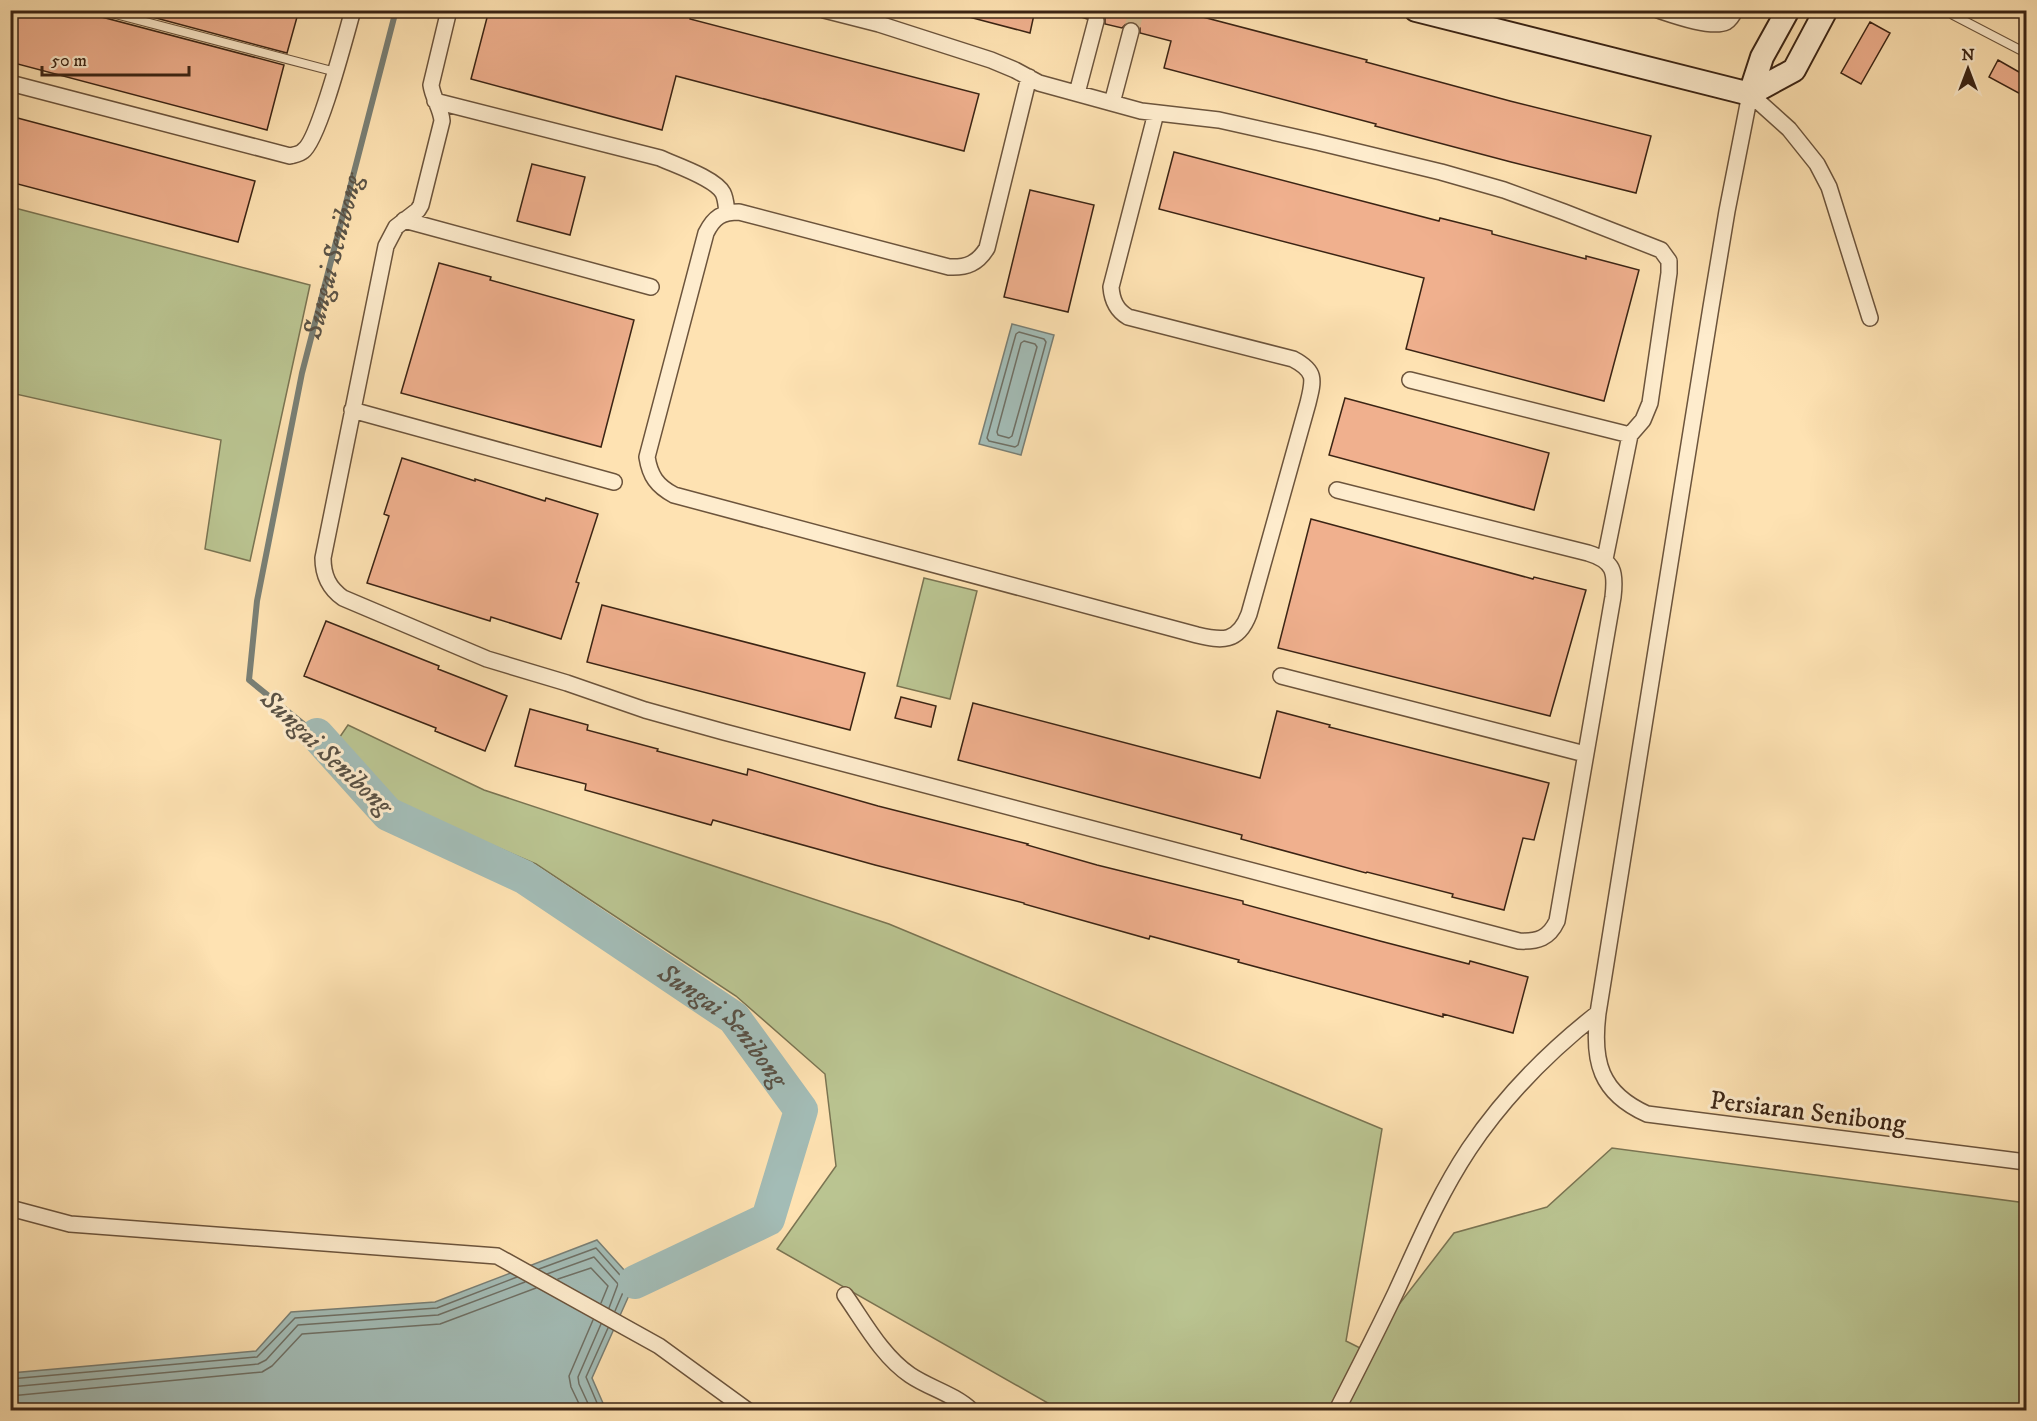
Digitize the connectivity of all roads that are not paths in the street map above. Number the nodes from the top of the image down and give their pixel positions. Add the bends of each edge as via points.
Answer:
1 (100, 10) edge
2 (353, 10) edge
3 (449, 10) edge
4 (824, 10) edge
5 (1416, 10) edge
6 (1658, 10) edge
7 (1735, 10) edge
8 (1788, 10) edge
9 (1826, 10) edge
10 (1948, 10) edge
11 (1458, 16) edge
12 (1096, 21) dead end
13 (1131, 31) tunnel mouth
14 (2026, 53) edge
15 (336, 72) junction
16 (1029, 77) junction
17 (10, 83) edge
18 (1077, 93) junction
19 (1750, 94) junction
20 (435, 101) junction
21 (1112, 103) junction
22 (1156, 113) junction
23 (728, 212) junction
24 (404, 220) junction
25 (651, 287) dead end
26 (1870, 318) dead end
27 (1410, 380) dead end
28 (352, 410) junction
29 (1630, 435) junction
30 (614, 482) dead end
31 (1336, 490) dead end
32 (1605, 559) junction
33 (1281, 676) dead end
34 (1585, 754) junction
35 (1598, 1014) junction
36 (2026, 1162) edge
37 (10, 1208) edge
38 (844, 1294) dead end
39 (747, 1410) edge
40 (971, 1410) edge
41 (1337, 1410) edge

1 - 15 lane
2 - 15 street
3 - 20 street via 433,74
4 - 16 street via 991,60
5 - 11 main road
6 - 7 street via 1714,25 1732,17
8 - 19 main road via 1762,57
9 - 19 main road via 1794,70
10 - 14 lane
11 - 19 main road
12 - 18 street
13 - 21 street
15 - 17 street via 312,140 303,151 290,156
16 - 18 street
16 - 23 street via 987,248 973,264 949,267
18 - 21 street
19 - 26 street via 1789,129 1817,164 1829,187
19 - 35 street via 1727,211
20 - 23 street via 660,158 719,188
20 - 24 street via 442,121 422,205
21 - 22 street
22 - 23 street via 1111,287 1114,303 1128,317 1293,359 1305,365 1312,375 1312,389 1249,614 1241,628 1222,640 662,489 654,481 647,457 706,233 718,216
22 - 29 street via 1219,120 1441,172 1504,190 1661,250 1668,258 1669,273 1650,404
24 - 25 street
24 - 28 street via 386,246
27 - 29 street
28 - 30 street
28 - 34 street via 323,558 326,578 337,594 487,659 723,732 1526,942 1544,938 1557,921
29 - 32 street
31 - 32 street
32 - 34 street via 1612,568 1614,590
33 - 34 street
35 - 36 street, Persiaran Senibong via 1595,1038 1601,1072 1620,1098 1647,1114
35 - 41 street via 1539,1064 1470,1148 1433,1209
37 - 39 street via 70,1224 497,1256 659,1346
38 - 40 street via 882,1348 909,1375

